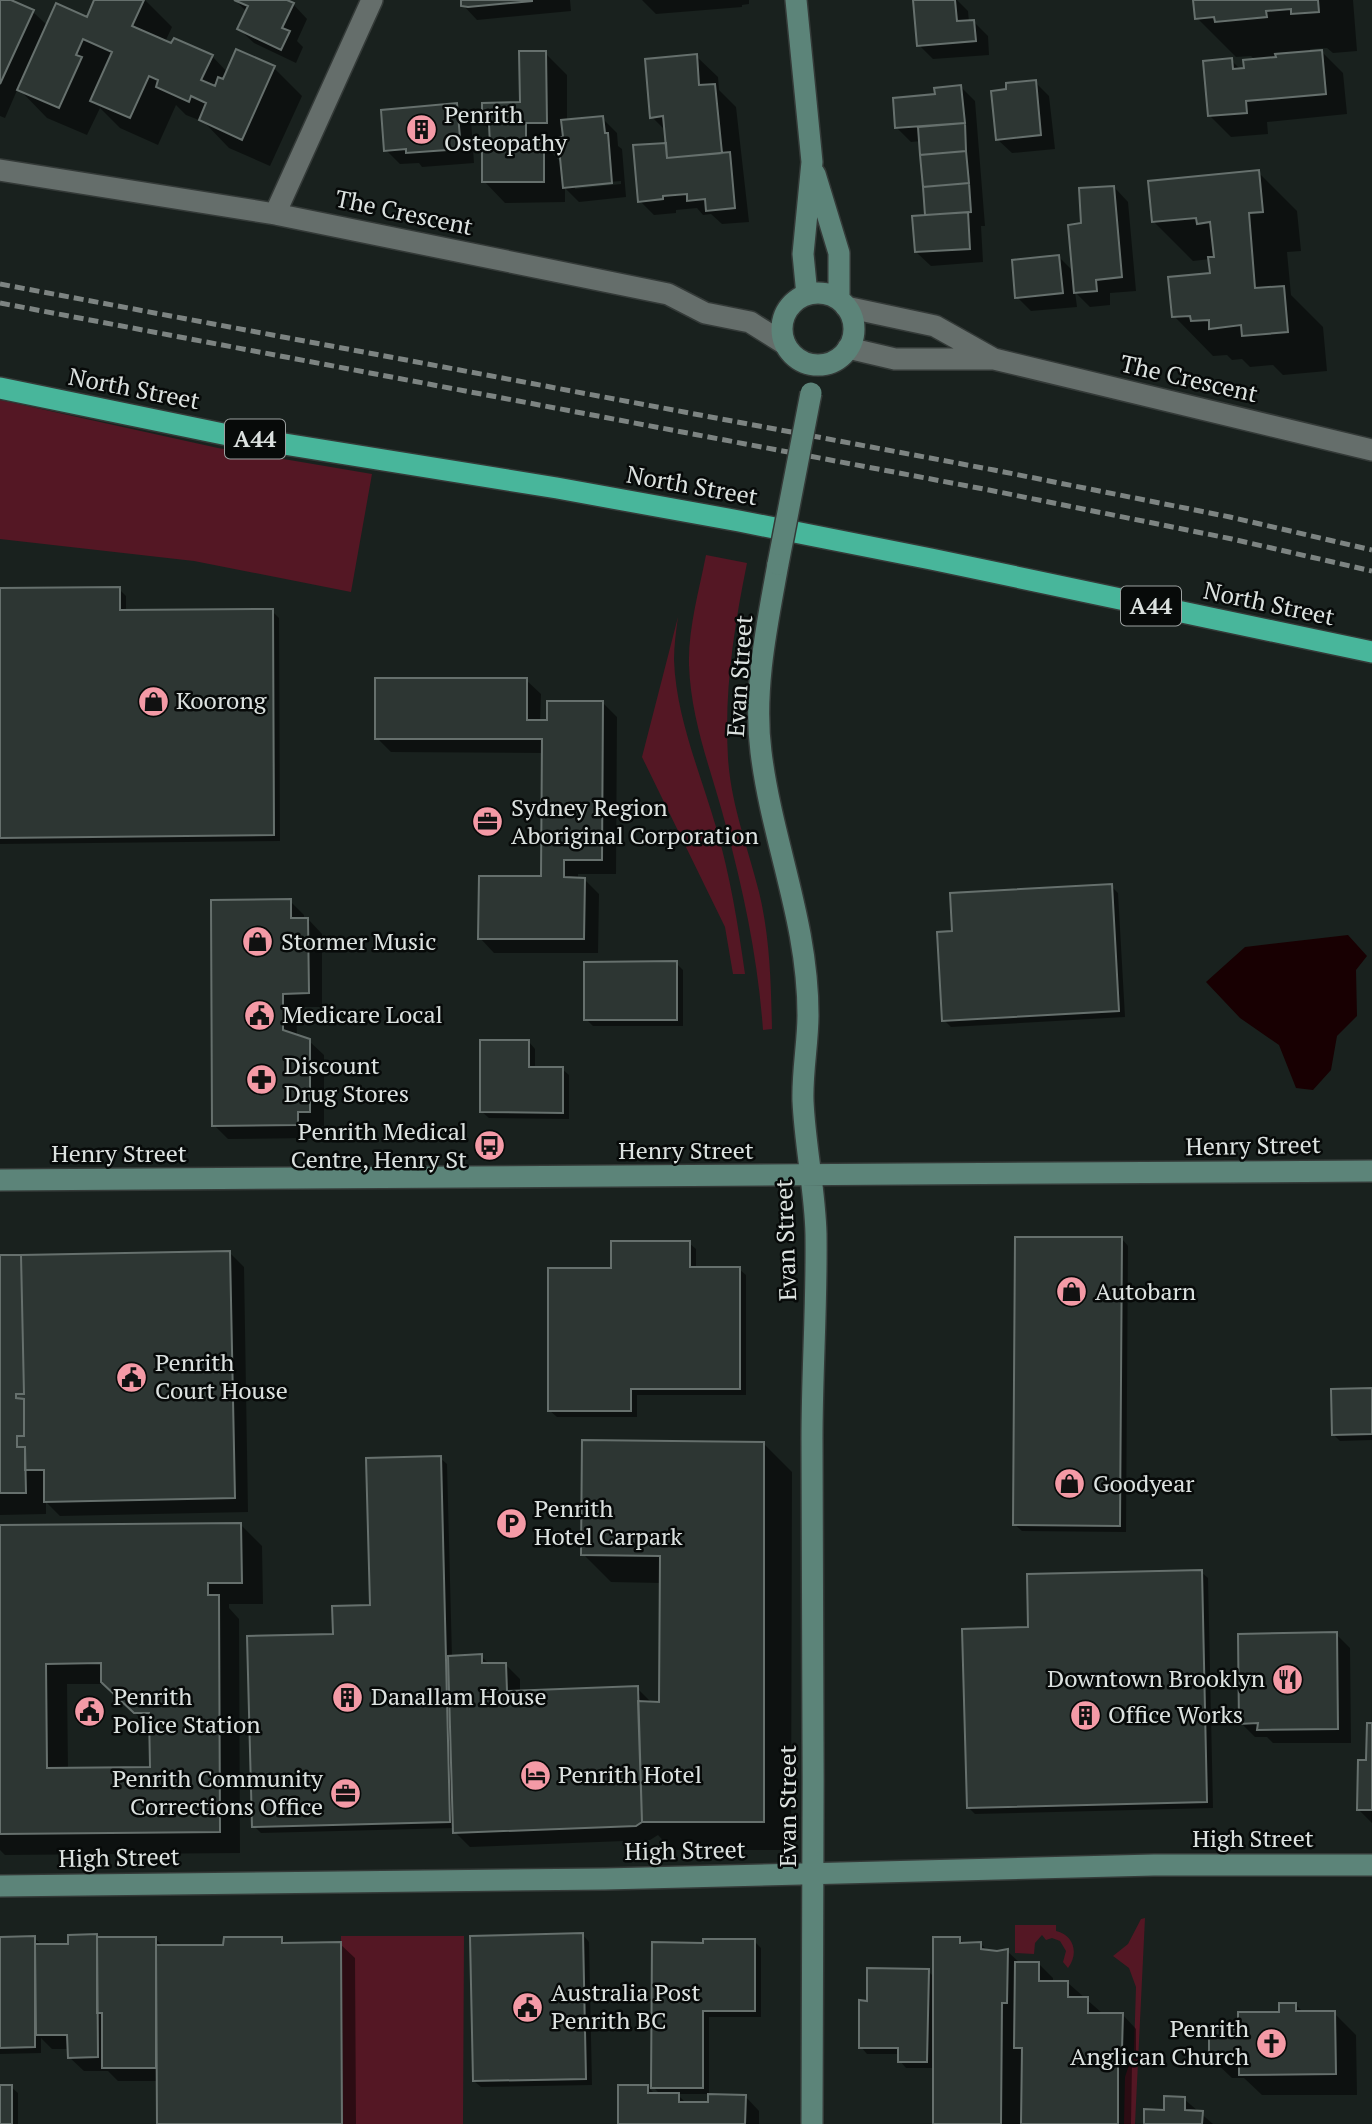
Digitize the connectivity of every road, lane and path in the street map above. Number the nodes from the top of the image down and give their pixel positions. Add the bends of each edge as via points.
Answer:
1 (372, 0) edge
2 (796, 0) edge
3 (811, 162) junction
4 (0, 170) edge
5 (275, 214) junction
6 (807, 295) junction
7 (843, 303) junction
8 (785, 344) junction
9 (848, 348) junction
10 (994, 359) junction
11 (816, 365) junction
12 (0, 388) edge
13 (1372, 450) edge
14 (1372, 652) edge
15 (1372, 1171) edge
16 (810, 1176) junction
17 (0, 1180) edge
18 (1372, 1865) edge
19 (814, 1874) junction
20 (0, 1886) edge
21 (812, 2124) edge

1 - 5 street
2 - 3 street
3 - 6 street via 803,254
3 - 7 street via 839,253
4 - 5 street, The Crescent
5 - 8 street, The Crescent via 668,294 705,313 750,322
6 - 7 street via 829,294
6 - 8 street via 785,314
7 - 9 street via 851,314 854,332
7 - 10 street, The Crescent via 935,326
8 - 11 street via 798,358
9 - 10 street, The Crescent via 895,359
9 - 11 street via 834,361
10 - 13 street, The Crescent
11 - 16 street, Evan Street, bridge via 766,633 760,689 760,747 802,941 808,1014 803,1098
12 - 14 highway, North Street / A44 via 228,435 738,521
15 - 16 street, Henry Street
16 - 17 street, Henry Street
16 - 19 street, Evan Street via 816,1231
18 - 19 street, High Street via 1154,1865
19 - 20 street, High Street
19 - 21 street, Evan Street

